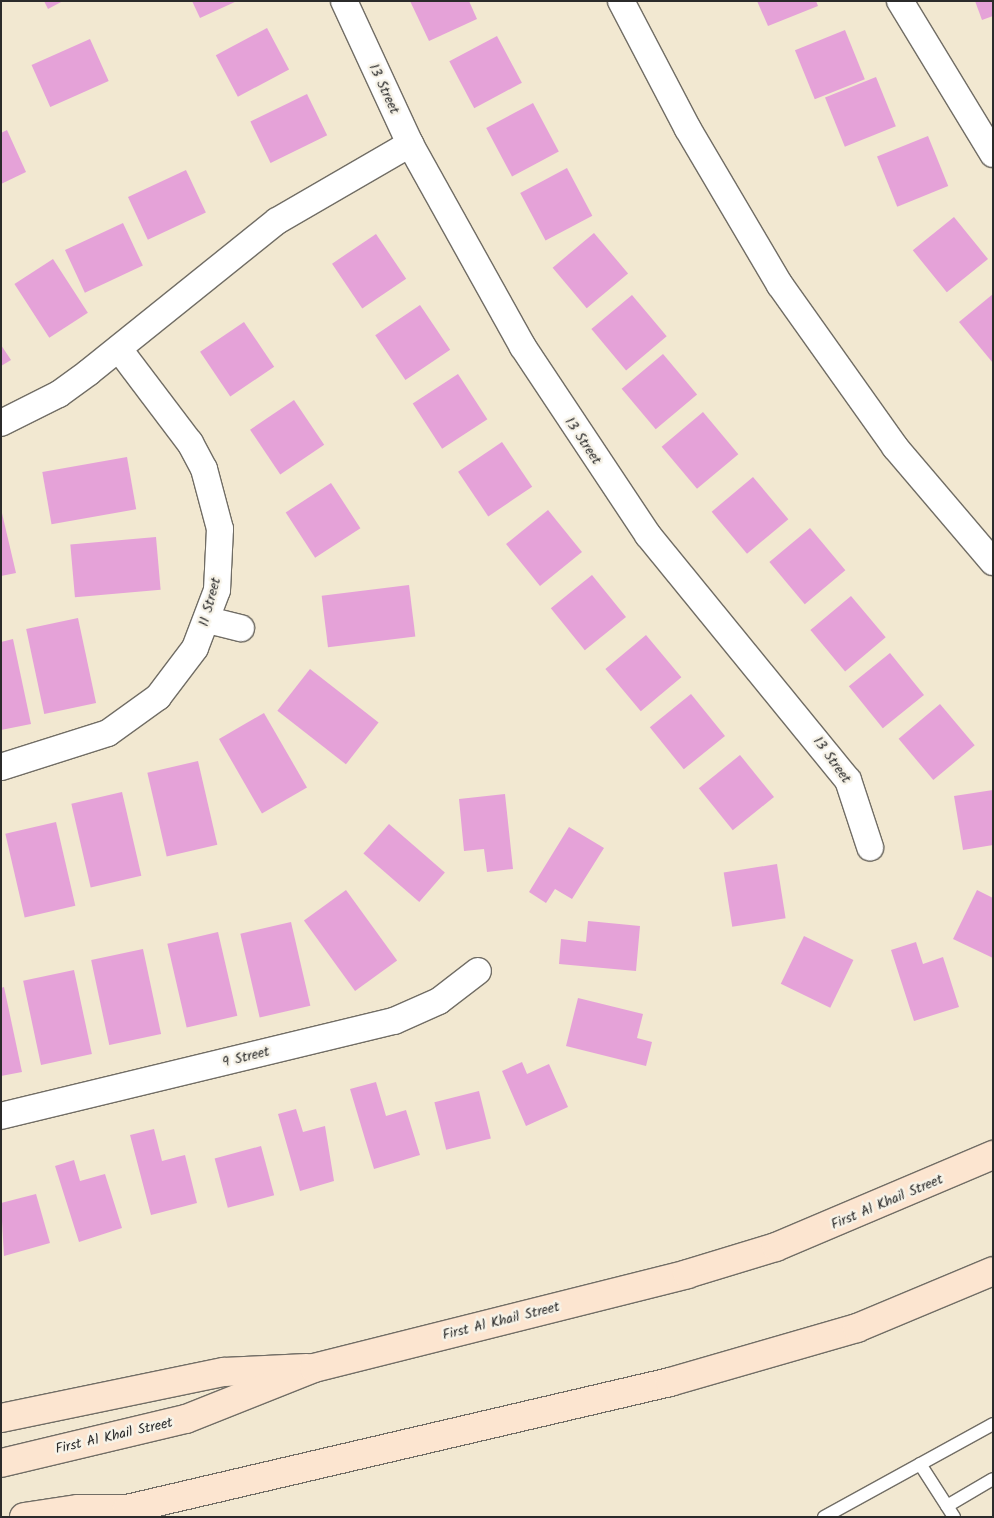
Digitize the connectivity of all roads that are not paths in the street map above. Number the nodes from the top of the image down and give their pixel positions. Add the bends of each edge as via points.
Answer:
1 (344, 1) edge
2 (621, 1) edge
3 (900, 1) edge
4 (410, 144) junction
5 (993, 154) edge
6 (119, 349) junction
7 (1, 423) edge
8 (993, 562) edge
9 (208, 620) junction
10 (241, 628) dead end
11 (1, 767) edge
12 (870, 847) dead end
13 (478, 971) dead end
14 (1, 1116) edge
15 (993, 1155) edge
16 (993, 1271) edge
17 (314, 1368) junction
18 (1, 1418) edge
19 (993, 1424) edge
20 (1, 1462) edge
21 (920, 1464) junction
22 (993, 1479) edge
23 (947, 1506) junction
24 (121, 1513) edge
25 (24, 1517) edge
26 (824, 1517) edge
27 (954, 1517) edge

1 - 4 street, 13 Street
2 - 8 street via 688,129 780,285 895,446
3 - 5 street
4 - 6 street via 277,221
4 - 12 street, 13 Street via 523,348 608,480 701,604 848,780
6 - 7 street via 59,394
6 - 9 street, 11 Street via 190,443 215,499 220,560
9 - 10 street
9 - 11 street, 11 Street via 179,674 135,717 80,745
13 - 14 street, 9 Street via 440,1001 394,1021
15 - 17 main road, First Al Khail Street via 776,1247
16 - 24 main road via 918,1306 733,1366
17 - 18 main road via 224,1372
17 - 20 main road, First Al Khail Street via 186,1419
19 - 21 lane
21 - 23 lane
21 - 26 lane
22 - 23 lane
23 - 27 lane
24 - 25 main road via 78,1509

